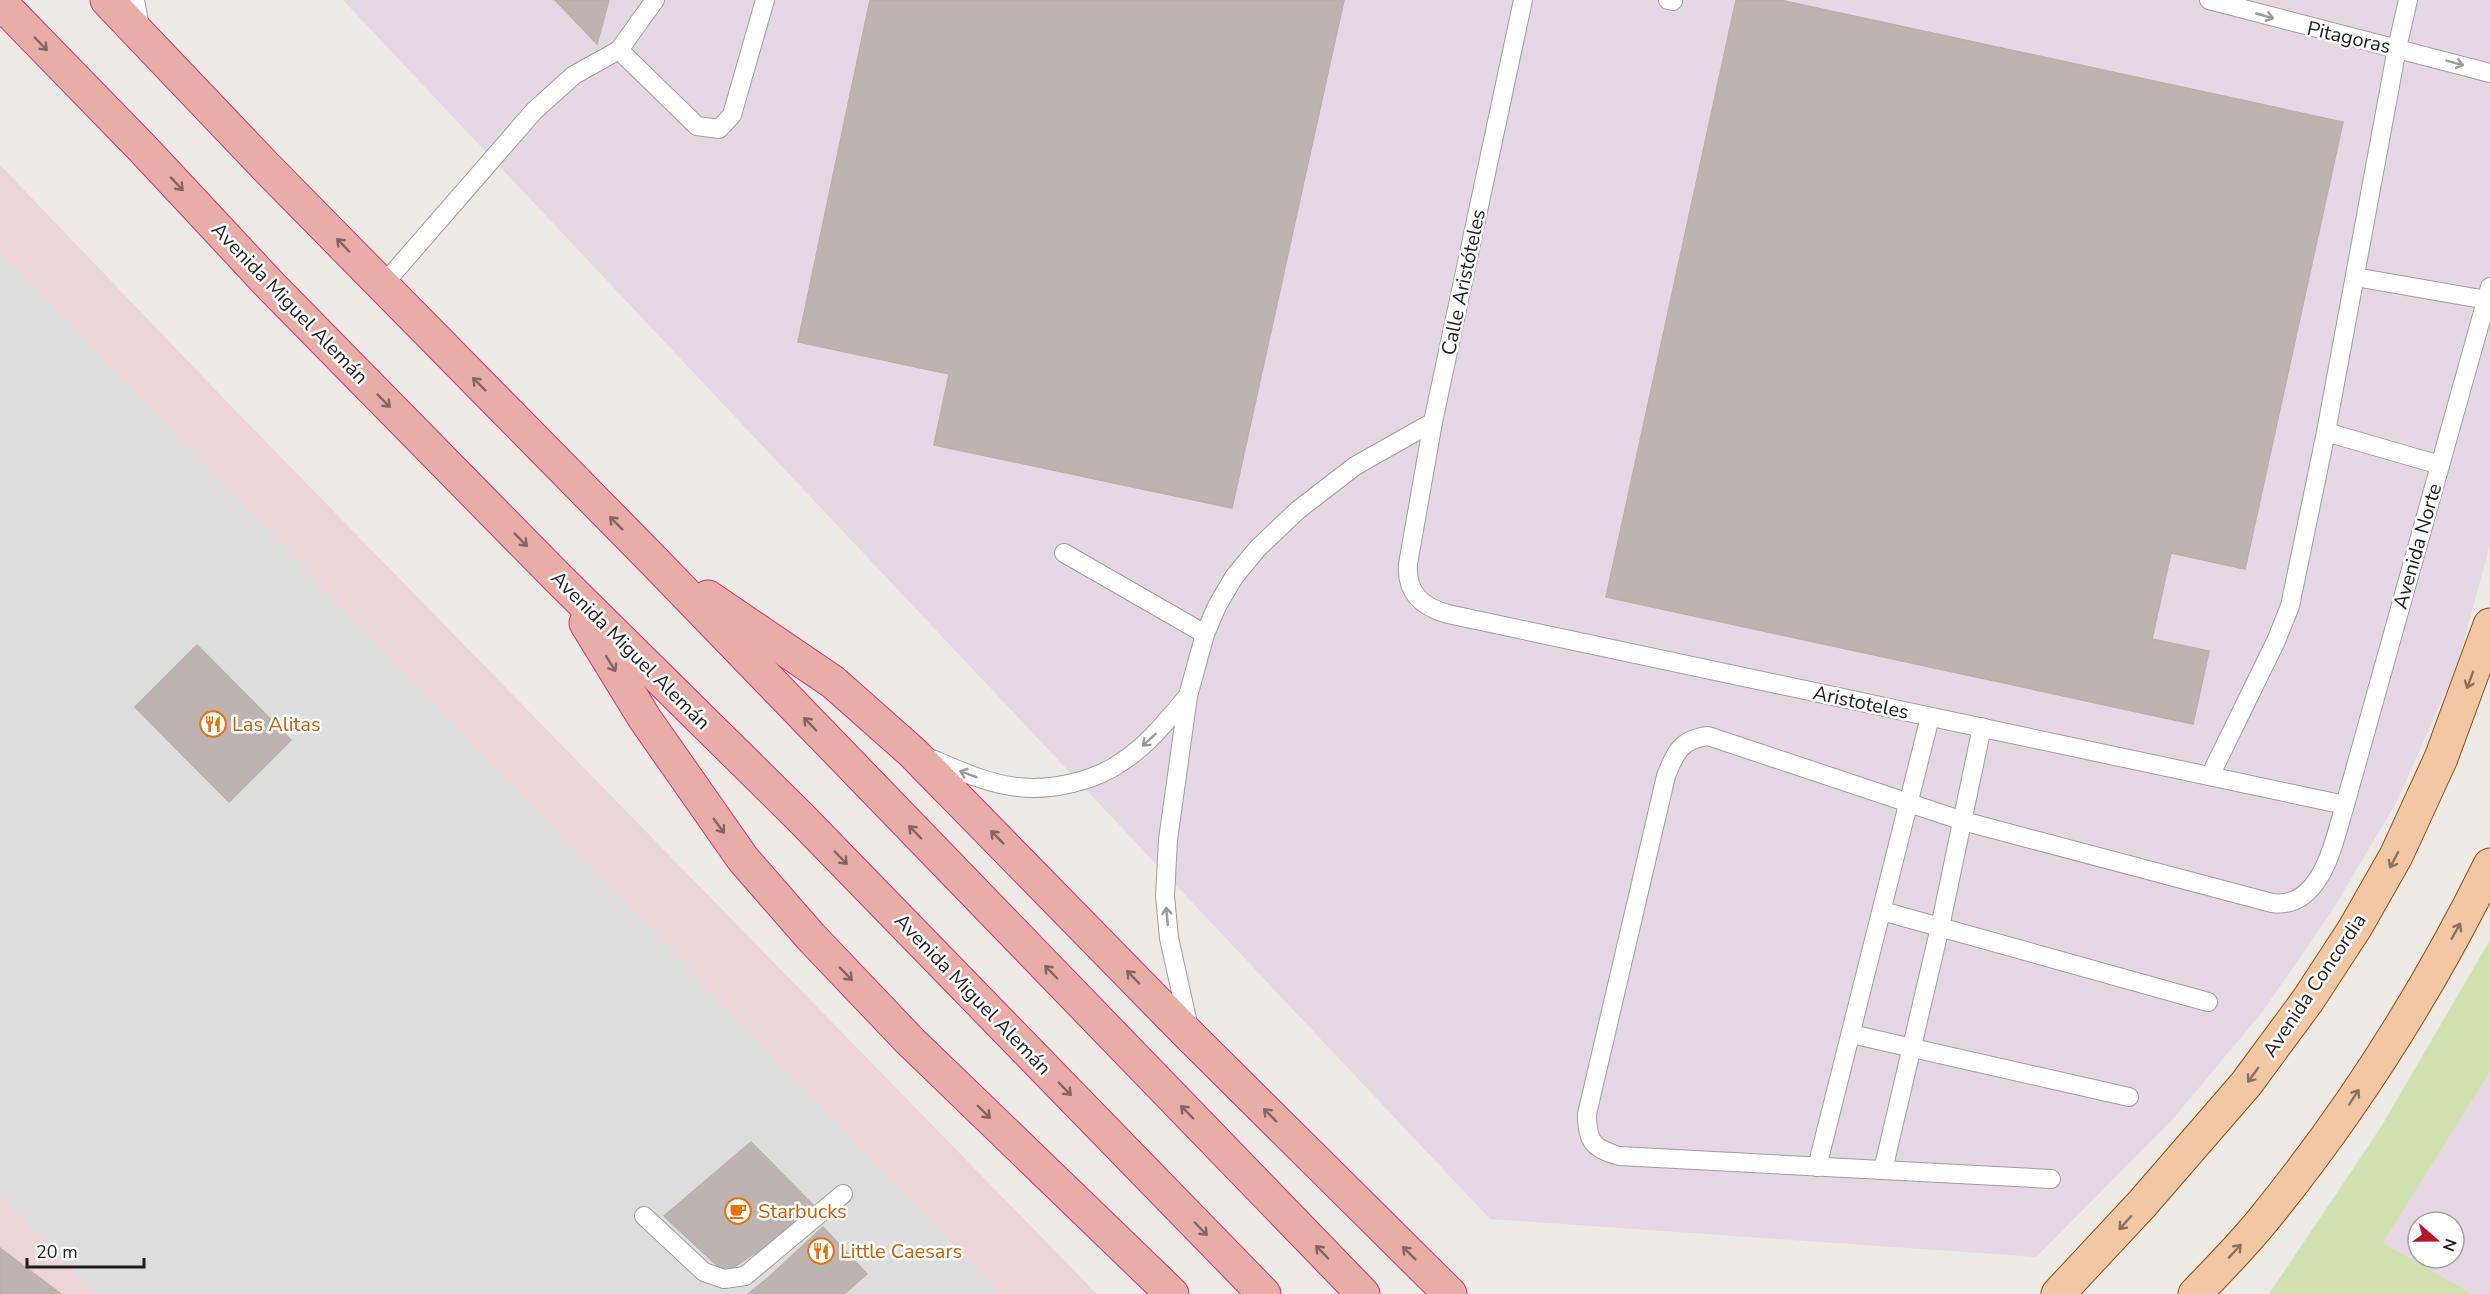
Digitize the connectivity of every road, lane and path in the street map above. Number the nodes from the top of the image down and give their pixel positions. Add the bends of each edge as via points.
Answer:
1 (107, 0) edge
2 (135, 0) edge
3 (655, 0) edge
4 (765, 0) edge
5 (1523, 0) edge
6 (2209, 0) edge
7 (2408, 0) edge
8 (0, 2) edge
9 (142, 37) junction
10 (2397, 48) junction
11 (619, 50) junction
12 (2490, 73) edge
13 (2355, 277) junction
14 (382, 286) junction
15 (2488, 294) edge
16 (1433, 422) junction
17 (2326, 432) junction
18 (2440, 465) junction
19 (1064, 553) dead end
20 (651, 558) junction
21 (1408, 564) joint
22 (558, 578) junction
23 (2490, 625) edge
24 (1205, 634) junction
25 (1188, 696) junction
26 (1930, 717) junction
27 (1982, 727) junction
28 (912, 752) junction
29 (2210, 776) junction
30 (1909, 803) junction
31 (2345, 805) junction
32 (1963, 821) junction
33 (2490, 865) edge
34 (1882, 911) junction
35 (1940, 927) junction
36 (2208, 1002) dead end
37 (1851, 1034) junction
38 (1190, 1036) junction
39 (1912, 1048) junction
40 (2129, 1097) dead end
41 (1817, 1167) junction
42 (1883, 1170) junction
43 (2051, 1179) dead end
44 (843, 1194) dead end
45 (644, 1216) dead end
46 (1172, 1294) edge
47 (1264, 1294) edge
48 (1363, 1294) edge
49 (1450, 1294) edge
50 (2058, 1294) edge
51 (2195, 1294) edge

1 - 9 highway
2 - 9 lane
3 - 11 lane
4 - 11 lane via 732,115 719,129 697,126
5 - 16 lane, Calle Aristóteles
6 -> 10 lane, Pitagoras
7 - 10 lane
8 -> 22 highway, Avenida Miguel Alemán
14 -> 9 highway
10 -> 12 lane, Pitagoras
10 - 13 lane
11 - 14 lane via 574,75 534,111
13 - 15 lane
13 - 17 lane
20 -> 14 highway
15 - 18 lane, Avenida Norte
16 - 21 lane, Calle Aristóteles
16 - 24 lane via 1355,466 1298,510 1258,548 1234,578
17 - 18 lane
17 - 29 lane via 2290,606
18 - 31 lane, Avenida Norte
19 - 24 lane
20 - 28 highway via 834,682
48 -> 20 highway
21 - 26 lane, Aristoteles via 1411,590 1431,609
22 -> 46 highway via 645,719 743,859 910,1041
22 -> 47 highway, Avenida Miguel Alemán via 800,817
23 -> 50 main road, Avenida Concordia via 2441,758 2396,856 2355,928 2246,1084
24 - 25 lane
25 -> 28 lane via 1122,763 1059,785 1018,787 978,777
38 -> 25 lane via 1169,938 1165,896 1168,840
26 - 27 lane, Aristoteles
26 - 30 lane
27 - 29 lane, Aristoteles
27 - 32 lane
38 -> 28 highway
29 - 31 lane, Aristoteles
30 - 32 lane, Avenida Norte
30 - 34 lane
30 - 41 lane, Avenida Norte via 1708,736 1694,737 1682,745 1666,776 1587,1114 1591,1141 1601,1151 1619,1156
31 - 32 lane, Avenida Norte via 2328,857 2310,890 2299,900 2281,904
32 - 35 lane
51 -> 33 main road via 2262,1221 2344,1113 2410,1011
34 - 35 lane
34 - 37 lane
35 - 36 lane
35 - 39 lane
37 - 39 lane
37 - 41 lane
49 -> 38 highway
39 - 40 lane
39 - 42 lane
41 - 42 lane
42 - 43 lane
44 - 45 lane via 745,1276 724,1279 704,1272

